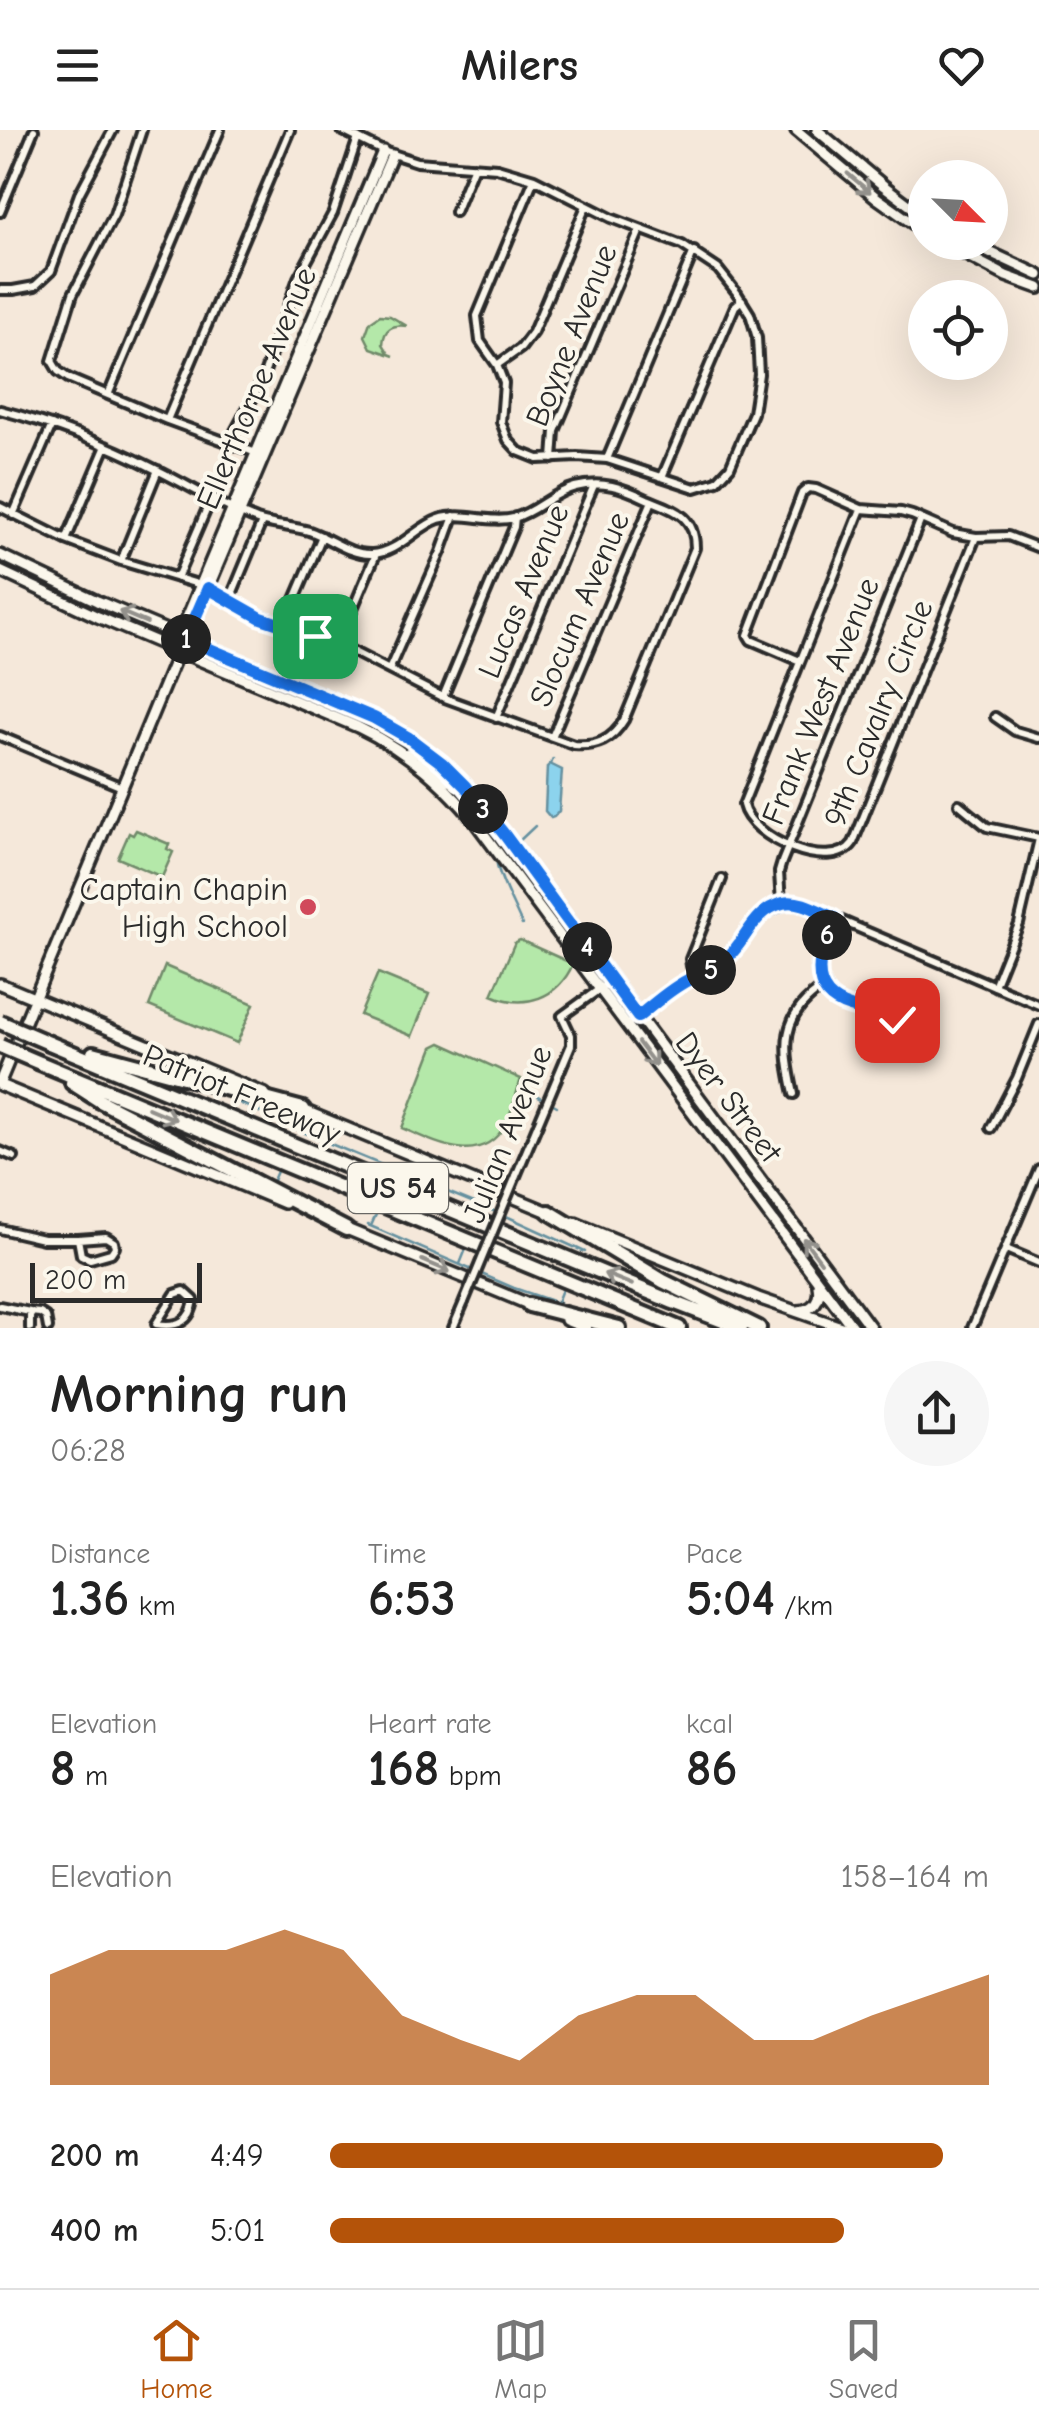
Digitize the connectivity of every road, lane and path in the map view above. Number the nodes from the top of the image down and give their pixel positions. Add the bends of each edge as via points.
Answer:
1 (34, 130) edge
2 (113, 130) edge
3 (142, 130) edge
4 (220, 130) edge
5 (290, 130) edge
6 (341, 130) edge
7 (796, 130) edge
8 (817, 130) edge
9 (358, 138) junction
10 (388, 153) junction
11 (474, 166) junction
12 (534, 178) junction
13 (908, 204) edge
14 (586, 206) junction
15 (0, 212) edge
16 (456, 212) dead end
17 (908, 220) edge
18 (640, 230) junction
19 (694, 251) junction
20 (976, 260) edge
21 (1007, 260) edge
22 (1039, 275) edge
23 (1039, 288) edge
24 (0, 290) edge
25 (742, 300) junction
26 (497, 365) junction
27 (108, 395) junction
28 (0, 410) edge
29 (167, 420) junction
30 (52, 425) junction
31 (228, 444) junction
32 (106, 446) junction
33 (260, 454) junction
34 (553, 459) junction
35 (607, 459) junction
36 (158, 470) junction
37 (662, 476) junction
38 (594, 484) junction
39 (211, 499) junction
40 (652, 501) junction
41 (0, 507) edge
42 (861, 508) junction
43 (236, 511) junction
44 (13, 515) junction
45 (454, 516) junction
46 (515, 518) junction
47 (921, 519) junction
48 (262, 522) junction
49 (322, 536) junction
50 (976, 537) junction
51 (66, 540) junction
52 (1039, 548) edge
53 (376, 554) junction
54 (0, 555) edge
55 (120, 561) junction
56 (0, 571) edge
57 (177, 578) junction
58 (204, 587) junction
59 (230, 600) junction
60 (284, 625) junction
61 (182, 643) junction
62 (338, 644) junction
63 (800, 660) junction
64 (390, 670) junction
65 (442, 697) junction
66 (995, 717) dead end
67 (496, 718) junction
68 (0, 736) edge
69 (552, 737) junction
70 (1039, 738) edge
71 (405, 754) junction
72 (464, 784) junction
73 (123, 788) junction
74 (959, 804) dead end
75 (1039, 839) edge
76 (788, 847) junction
77 (722, 879) dead end
78 (782, 904) junction
79 (834, 918) junction
80 (572, 927) junction
81 (560, 936) junction
82 (696, 976) junction
83 (612, 980) junction
84 (0, 984) edge
85 (994, 986) junction
86 (824, 987) junction
87 (600, 988) junction
88 (35, 998) junction
89 (1039, 1005) edge
90 (638, 1017) junction
91 (0, 1022) edge
92 (1039, 1024) edge
93 (626, 1026) junction
94 (915, 1031) dead end
95 (52, 1044) junction
96 (0, 1046) edge
97 (40, 1063) junction
98 (0, 1084) edge
99 (794, 1094) dead end
100 (303, 1110) junction
101 (991, 1128) dead end
102 (0, 1151) edge
103 (14, 1157) dead end
104 (1039, 1169) edge
105 (549, 1212) junction
106 (784, 1212) junction
107 (772, 1220) junction
108 (0, 1229) edge
109 (346, 1229) junction
110 (78, 1239) junction
111 (1006, 1248) junction
112 (1039, 1263) edge
113 (818, 1282) junction
114 (529, 1304) junction
115 (0, 1306) edge
116 (30, 1312) junction
117 (792, 1312) junction
118 (155, 1326) edge
119 (839, 1327) edge
120 (30, 1328) edge
121 (48, 1328) edge
122 (453, 1328) edge
123 (586, 1328) edge
124 (619, 1328) edge
125 (679, 1328) edge
126 (741, 1328) edge
127 (759, 1328) edge
128 (853, 1328) edge
129 (870, 1328) edge
130 (972, 1328) edge

1 - 15 street
2 - 24 street via 79,194 51,271 34,286
3 - 27 street via 52,361 68,378
4 - 27 street
5 - 29 street
6 - 9 street
7 -> 17 main road
8 - 13 main road
9 - 10 street
9 - 31 street via 333,214 298,278 265,374
10 - 11 street
10 - 33 main road, Ellerthorpe Avenue
11 - 12 street
11 - 16 street
12 - 14 street
12 - 26 street via 477,316 480,342
14 - 18 street
14 - 26 street via 533,332
18 - 19 street
18 - 34 street, Boyne Avenue via 554,431
19 - 25 street via 718,268
19 - 35 street
20 - 23 main road
21 - 22 main road
25 - 37 street
25 - 37 street via 757,338 760,374 753,413 730,467 717,481 695,488
26 - 34 street via 508,440 524,455
27 - 29 street
28 - 30 street
29 - 31 street
30 - 32 street
30 - 44 street
31 - 33 street
32 - 36 street
32 - 51 street
33 - 43 main road, Ellerthorpe Avenue
34 - 35 street
35 - 37 street
36 - 39 street
36 - 55 street
38 - 40 street
38 - 46 street via 570,488
38 - 67 street, Lucas Avenue
39 - 43 street
39 - 57 street
40 - 69 street, Slocum Avenue
40 - 69 street via 685,518 695,548 624,720 596,745
41 - 44 street
42 - 47 street
42 - 63 street
42 - 63 street via 808,488 802,493 748,632 751,640
43 - 48 street
43 - 58 main road, Ellerthorpe Avenue
44 - 51 street
45 - 46 street
45 - 53 street
45 - 64 street
46 - 65 street
47 - 50 street
47 - 76 street, Frank West Avenue
48 - 49 street
48 - 59 street
49 - 53 street
49 - 60 street
50 - 52 street via 1008,536
50 - 76 street, 9th Cavalry Circle via 853,843 839,854
51 - 55 street
53 - 62 street
61 -> 54 main road, Dyer Street
55 - 57 street
56 - 61 main road, Dyer Street via 87,612
57 - 58 street
58 - 59 street
58 - 61 main road, Ellerthorpe Avenue
59 - 60 street
60 - 62 street
61 - 71 main road, Dyer Street
61 - 72 main road, Dyer Street via 392,727
61 - 73 main road, Ellerthorpe Avenue
62 - 64 street
63 - 76 street via 742,805 749,819
64 - 65 street
65 - 67 street
66 - 70 street
67 - 69 street
68 - 73 street
71 - 72 main road via 418,753 456,786
71 - 81 main road, Dyer Street via 460,803
72 - 80 main road, Dyer Street
73 - 88 main road, Ellerthorpe Avenue
74 - 75 street via 986,827
75 - 85 street via 1019,924
76 - 78 street, Frank West Avenue via 778,872
77 - 82 street via 690,960
78 - 79 street via 798,903
78 - 82 street via 764,912 731,954
79 - 85 street
79 - 86 street via 819,956
80 - 81 main road
80 - 83 main road, Dyer Street
81 - 87 main road, Dyer Street
82 - 90 street
83 - 87 street, Julian Avenue
83 - 90 main road, Dyer Street
84 - 88 main road
85 - 89 street
86 - 94 street via 842,1004
86 - 99 street via 803,1003 787,1038
87 - 93 main road, Dyer Street
87 - 122 street, Julian Avenue, bridge via 562,1016 571,1045
88 - 98 main road, Ellerthorpe Avenue
88 - 100 main road
90 - 93 street
90 - 106 main road, Dyer Street
91 - 95 highway, Patriot Freeway / US 54, bridge
92 - 101 street
93 -> 107 main road, Dyer Street
95 - 100 highway
126 -> 95 highway, Patriot Freeway / US 54
96 - 97 highway, Patriot Freeway / US 54, bridge
97 - 109 highway
97 -> 125 highway, Patriot Freeway / US 54
98 - 109 main road
100 - 105 main road
102 - 103 street
104 - 111 street
105 - 117 main road
105 - 127 highway
106 - 107 main road
129 -> 106 main road, Dyer Street
107 - 113 main road, Dyer Street
108 - 110 street
109 -> 114 main road
110 - 110 street via 106,1236 115,1247 86,1258
111 - 112 street
111 - 130 street
113 - 117 main road via 814,1305
113 - 128 main road, Dyer Street
114 - 123 main road
114 - 124 highway
115 - 116 street
116 - 120 street
116 - 121 street via 46,1317
117 - 119 main road
118 - 118 street via 176,1292 192,1296 184,1324

